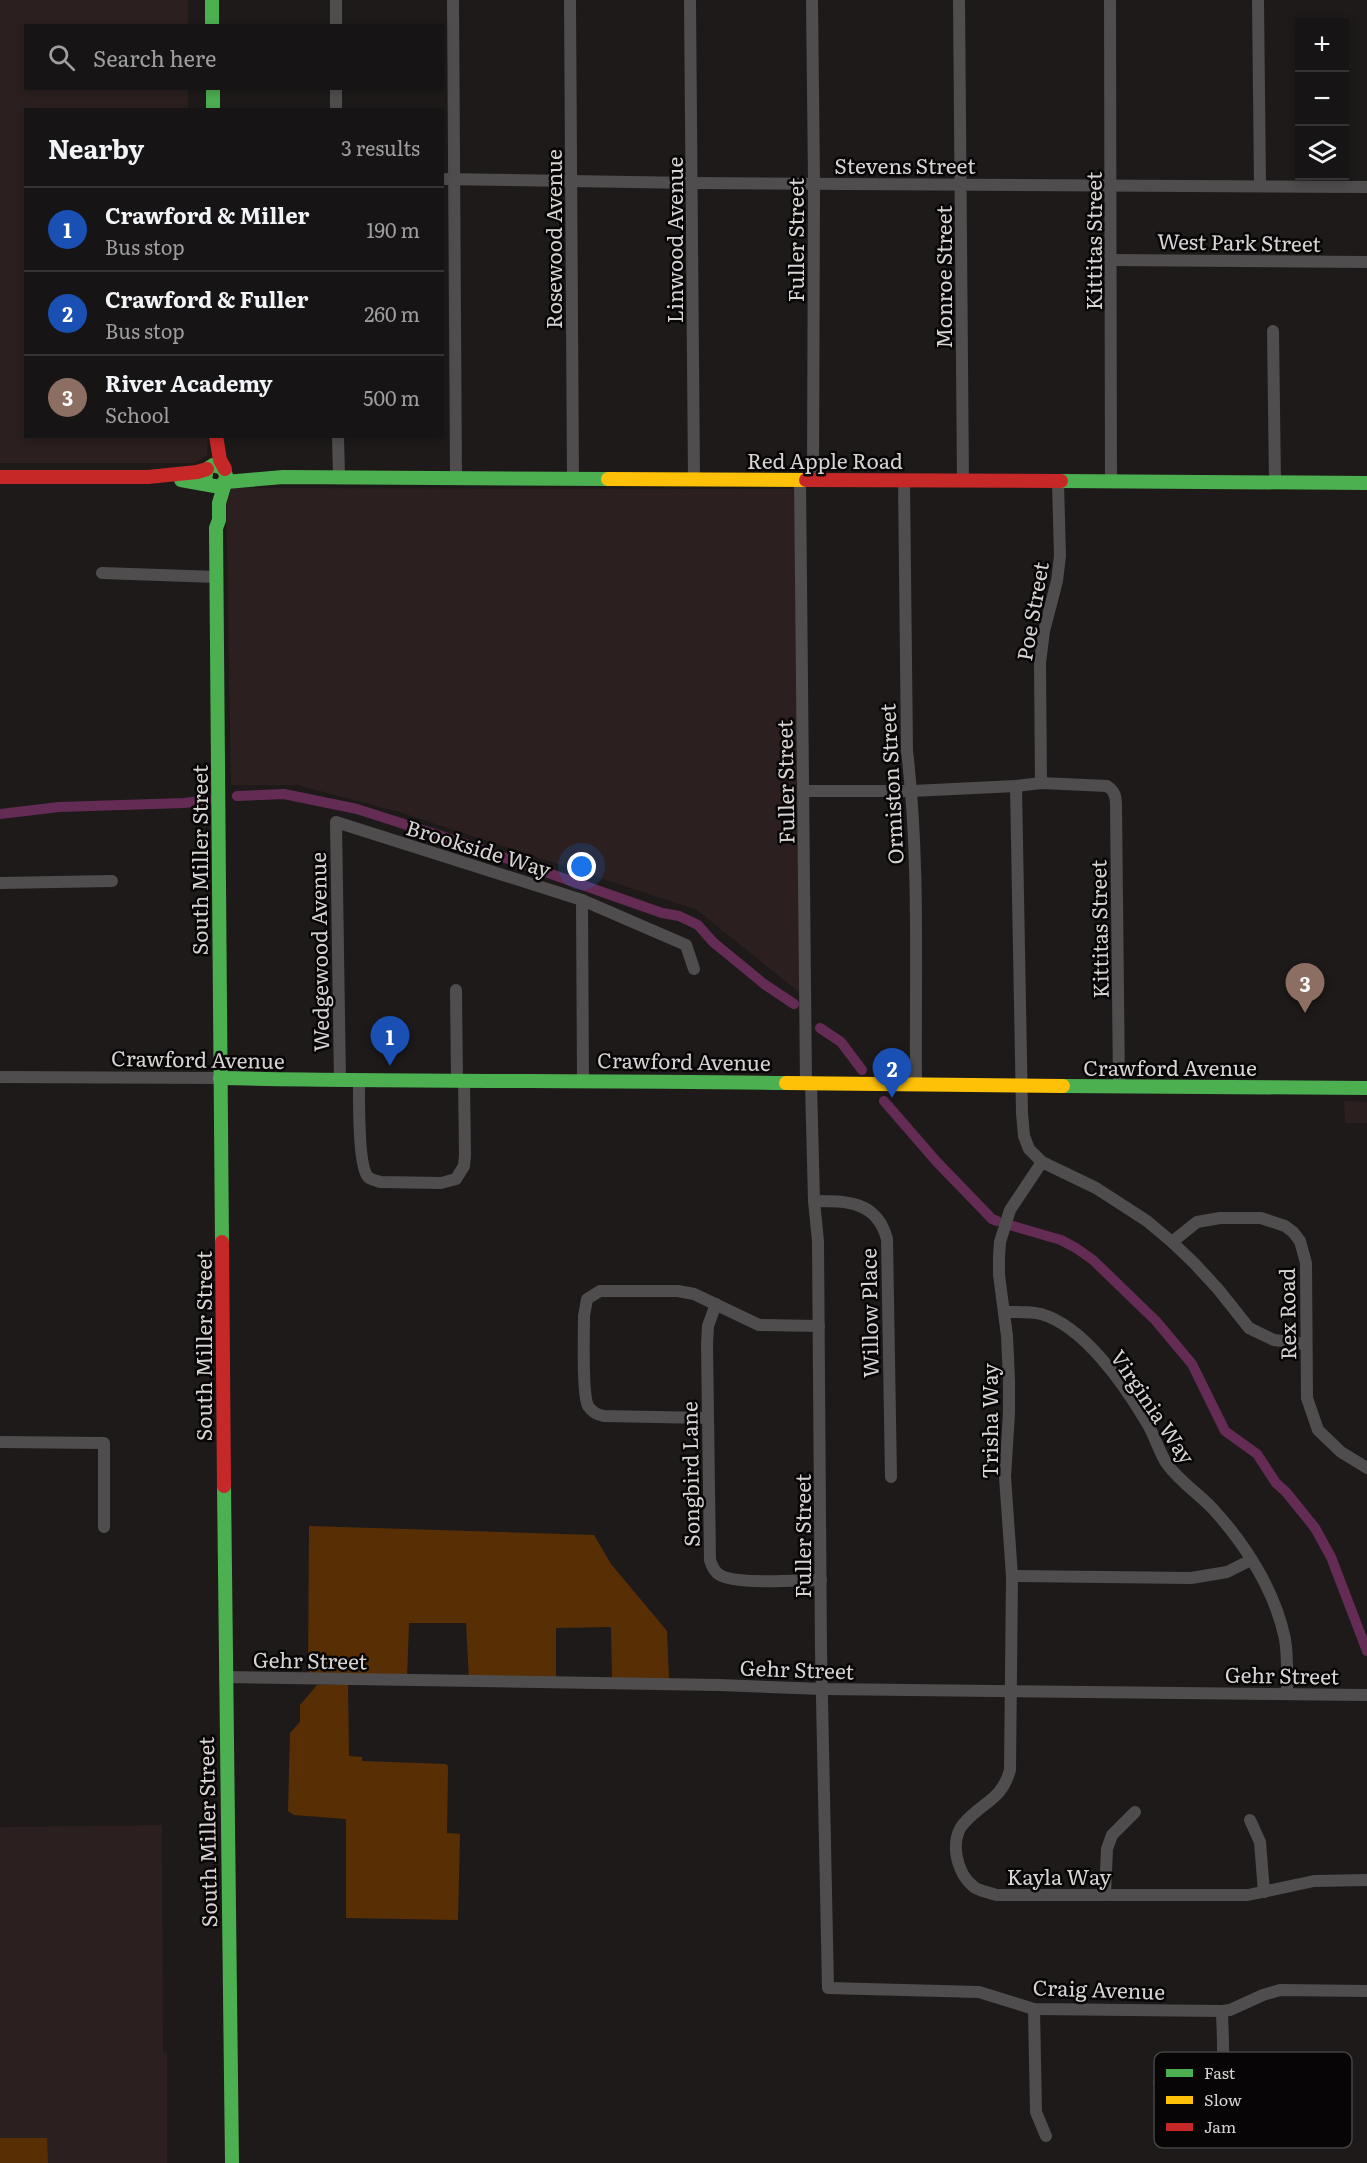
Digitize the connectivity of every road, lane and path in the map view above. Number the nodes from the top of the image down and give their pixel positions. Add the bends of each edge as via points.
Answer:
1 (212, 0) edge
2 (336, 0) edge
3 (453, 0) edge
4 (570, 0) edge
5 (690, 0) edge
6 (812, 0) edge
7 (959, 0) edge
8 (1110, 0) edge
9 (1258, 0) edge
10 (212, 24) edge
11 (336, 24) edge
12 (213, 90) edge
13 (336, 90) edge
14 (213, 108) edge
15 (336, 108) edge
16 (448, 179) edge
17 (571, 181) junction
18 (692, 183) junction
19 (814, 183) junction
20 (961, 184) junction
21 (1111, 184) junction
22 (1260, 185) junction
23 (1367, 187) edge
24 (1111, 260) junction
25 (1367, 262) edge
26 (1274, 331) dead end
27 (215, 438) edge
28 (216, 438) edge
29 (338, 438) edge
30 (207, 469) junction
31 (225, 476) junction
32 (0, 477) edge
33 (148, 477) junction
34 (339, 477) junction
35 (456, 477) junction
36 (573, 478) junction
37 (694, 479) junction
38 (807, 480) junction
39 (904, 480) junction
40 (963, 481) junction
41 (1058, 482) junction
42 (1111, 482) junction
43 (1275, 483) junction
44 (1367, 483) edge
45 (209, 486) junction
46 (216, 528) junction
47 (102, 573) dead end
48 (217, 577) junction
49 (1041, 783) junction
50 (1016, 786) junction
51 (804, 791) junction
52 (912, 791) junction
53 (336, 822) joint
54 (112, 881) dead end
55 (0, 883) edge
56 (582, 900) junction
57 (694, 969) dead end
58 (456, 990) dead end
59 (0, 1077) edge
60 (220, 1078) junction
61 (583, 1080) junction
62 (339, 1081) junction
63 (358, 1081) junction
64 (461, 1081) junction
65 (808, 1084) junction
66 (916, 1085) junction
67 (1022, 1086) junction
68 (1119, 1086) junction
69 (1367, 1088) edge
70 (1042, 1162) junction
71 (814, 1201) junction
72 (1172, 1242) junction
73 (716, 1304) junction
74 (1005, 1312) junction
75 (819, 1326) junction
76 (1305, 1344) junction
77 (707, 1418) junction
78 (0, 1442) edge
79 (1367, 1468) edge
80 (891, 1478) dead end
81 (104, 1527) dead end
82 (1251, 1560) junction
83 (1012, 1576) junction
84 (821, 1580) junction
85 (225, 1677) junction
86 (822, 1689) junction
87 (1011, 1691) junction
88 (1287, 1694) junction
89 (1367, 1695) edge
90 (1135, 1812) dead end
91 (1250, 1820) dead end
92 (1367, 1880) edge
93 (1264, 1892) junction
94 (1105, 1895) junction
95 (828, 1988) joint
96 (1367, 1991) edge
97 (1034, 2009) junction
98 (1222, 2011) junction
99 (1222, 2052) edge
100 (1046, 2136) dead end
101 (232, 2163) edge

1 - 10 street
2 - 11 street
3 - 16 street
4 - 17 street, Rosewood Avenue
5 - 18 street, Linwood Avenue
6 - 19 street, Fuller Street
7 - 20 street, Monroe Street
8 - 21 street, Kittitas Street
9 - 22 street
12 - 14 street
13 - 15 street
16 - 17 street, Stevens Street
16 - 35 street
17 - 18 street, Stevens Street
17 - 36 street, Rosewood Avenue
18 - 19 street, Stevens Street
18 - 37 street, Linwood Avenue
19 - 20 street, Stevens Street
19 - 38 street, Fuller Street
20 - 21 street, Stevens Street
20 - 40 street, Monroe Street
21 - 22 street, Stevens Street
21 - 24 street, Kittitas Street
22 - 23 street, Stevens Street
24 - 25 street, West Park Street
24 - 42 street, Kittitas Street
26 - 43 street
27 - 30 street, South Miller Street
28 - 31 street, South Miller Street
29 - 34 street
30 - 31 street via 217,465
30 - 33 street
30 - 45 street via 205,479
31 - 34 street, Red Apple Road
31 - 45 street via 216,488
31 - 46 street, South Miller Street
32 - 33 street
33 - 45 street
34 - 35 street, Red Apple Road
35 - 36 street, Red Apple Road
36 - 37 street, Red Apple Road
37 - 38 street, Red Apple Road
38 - 39 street, Red Apple Road
38 - 51 street, Fuller Street
39 - 40 street, Red Apple Road
39 - 52 street, Ormiston Street via 907,751
40 - 41 street, Red Apple Road
41 - 42 street, Red Apple Road
41 - 49 street, Poe Street via 1060,556 1040,663
42 - 43 street, Red Apple Road
43 - 44 street, Red Apple Road
45 - 46 street, South Miller Street
46 - 48 street, South Miller Street
47 - 48 street
48 - 60 street, South Miller Street
49 - 50 street
49 - 68 street, Kittitas Street via 1107,786 1116,797
50 - 52 street
50 - 67 street
51 - 52 street
51 - 65 street, Fuller Street
52 - 66 street, Ormiston Street
53 - 56 street, Brookside Way
53 - 62 street, Wedgewood Avenue
54 - 55 street
56 - 57 street, Brookside Way via 686,945
56 - 61 street
58 - 64 street
59 - 60 street, Crawford Avenue
60 - 62 street, Crawford Avenue
60 - 85 street, South Miller Street
61 - 64 street, Crawford Avenue
61 - 65 street, Crawford Avenue
62 - 63 street, Crawford Avenue
63 - 64 street, Crawford Avenue
63 - 64 street via 362,1156 367,1176 381,1182 441,1183 456,1179 464,1166
65 - 66 street, Crawford Avenue
65 - 71 street, Fuller Street
66 - 67 street, Crawford Avenue
67 - 68 street, Crawford Avenue
67 - 70 street via 1024,1136 1029,1149
68 - 69 street, Crawford Avenue
70 - 72 street via 1118,1201
70 - 74 street, Trisha Way via 1010,1210 1000,1242 999,1275
71 - 75 street, Fuller Street
71 - 80 street, Willow Place via 857,1204 878,1219 887,1239
72 - 76 street via 1249,1328 1274,1340
72 - 76 street, Rex Road via 1197,1222 1220,1218 1261,1218 1286,1226 1304,1252
73 - 75 street via 759,1325
73 - 77 street, Songbird Lane via 707,1334
73 - 77 street via 688,1292 600,1291 587,1299 584,1316 586,1393 591,1411 604,1416
74 - 82 street, Virginia Way via 1047,1316 1091,1348 1138,1410 1174,1473 1218,1515
74 - 83 street, Trisha Way via 1009,1402 1005,1477
75 - 84 street, Fuller Street
76 - 79 street, Rex Road via 1307,1398 1318,1430 1341,1452
77 - 84 street, Songbird Lane via 712,1566 720,1575 736,1580
78 - 81 street via 104,1443
82 - 83 street via 1227,1572 1191,1578
82 - 88 street, Virginia Way via 1272,1597 1282,1630
83 - 87 street, Trisha Way
84 - 86 street, Fuller Street
85 - 86 street, Gehr Street
85 - 101 street, South Miller Street
86 - 87 street, Gehr Street
86 - 95 street, Fuller Street
87 - 88 street, Gehr Street
87 - 94 street, Kayla Way via 1010,1770 1006,1785 964,1822 956,1842 958,1867 975,1887 996,1895
88 - 89 street, Gehr Street
90 - 94 street via 1112,1835 1107,1849
91 - 93 street via 1260,1842
92 - 93 street, Kayla Way via 1327,1879
93 - 94 street, Kayla Way
95 - 97 street, Craig Avenue via 979,1992
96 - 98 street, Craig Avenue via 1280,1990
97 - 98 street, Craig Avenue
97 - 100 street via 1036,2112
98 - 99 street

